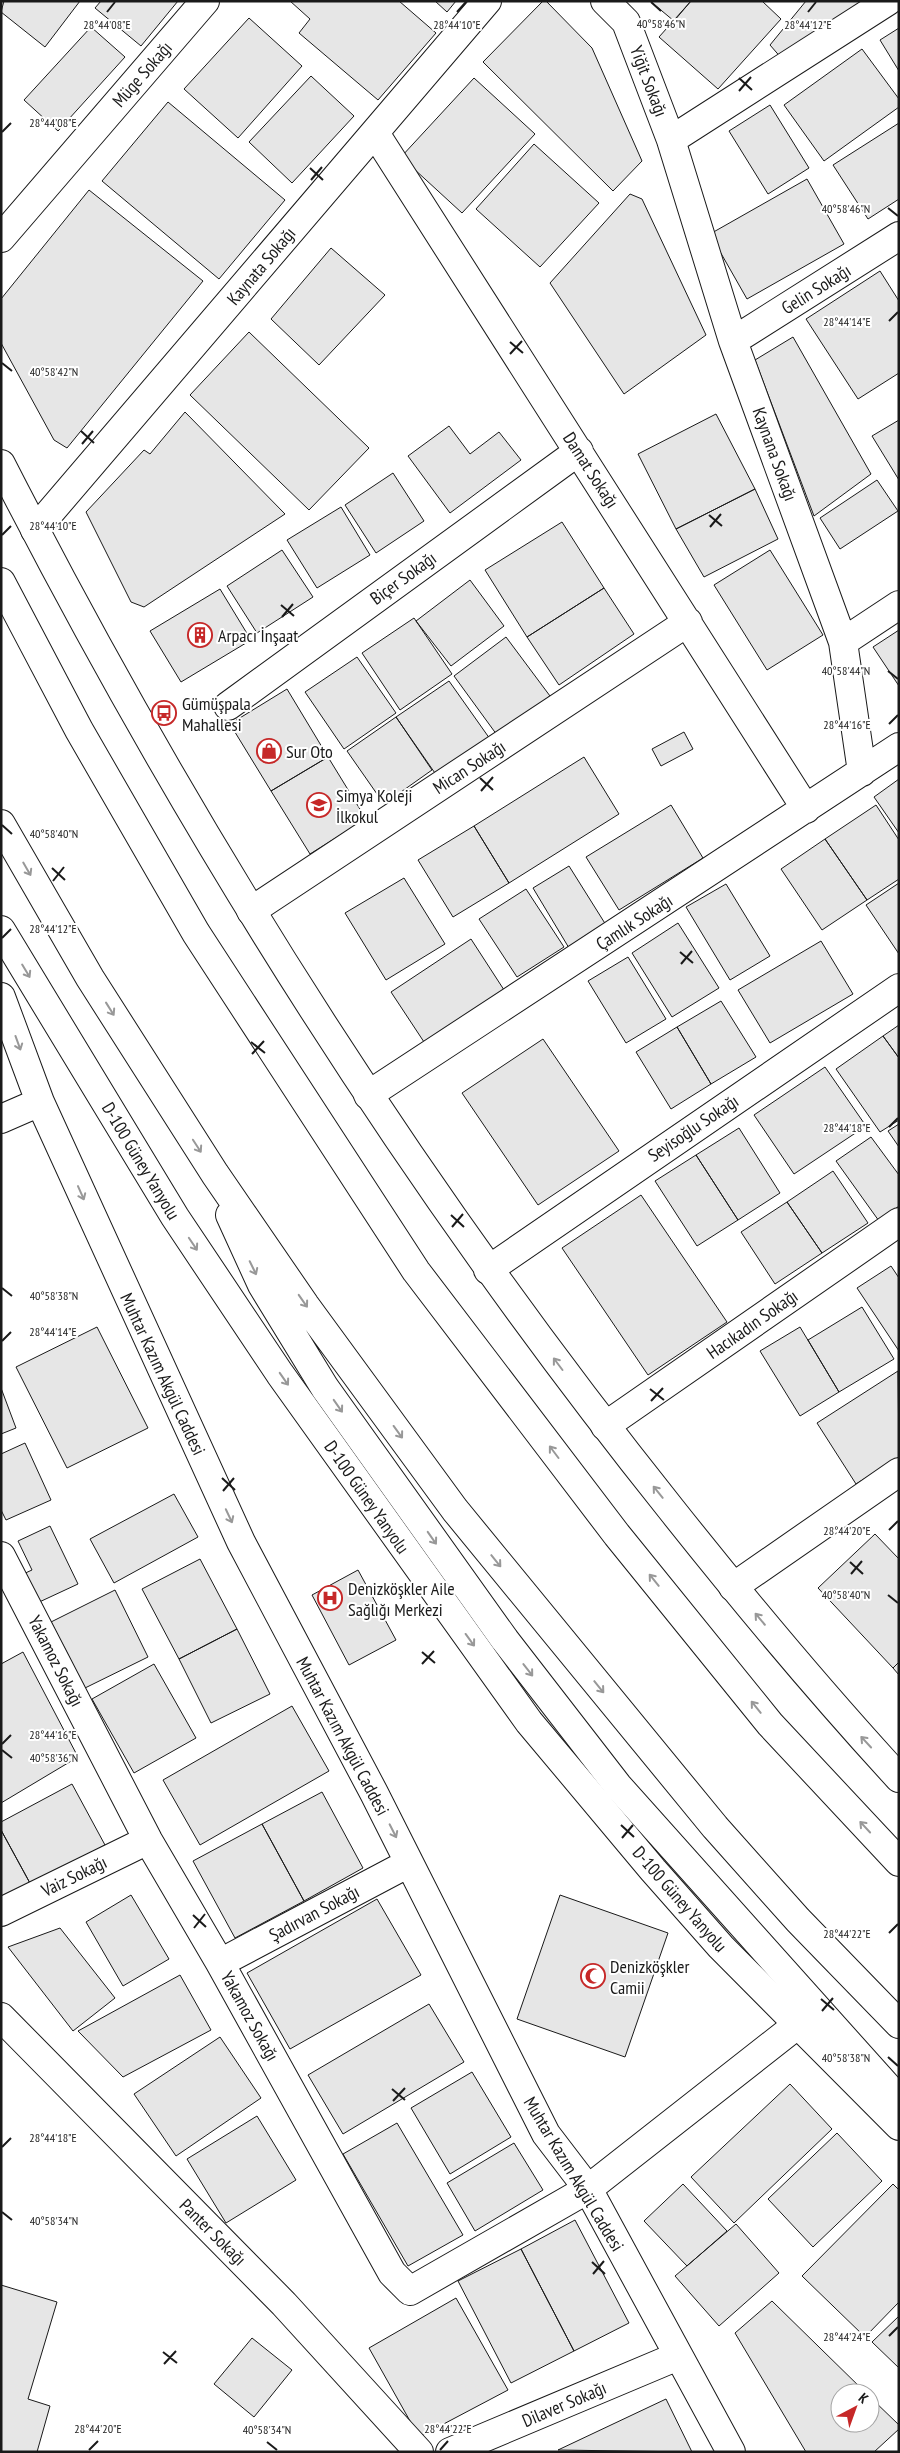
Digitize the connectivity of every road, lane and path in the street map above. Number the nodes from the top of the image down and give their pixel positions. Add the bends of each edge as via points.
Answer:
1 (205, 1) edge
2 (487, 1) edge
3 (605, 1) edge
4 (888, 1) edge
5 (374, 132) junction
6 (671, 140) junction
7 (899, 236) edge
8 (1, 238) edge
9 (734, 341) junction
10 (579, 450) junction
11 (1, 464) edge
12 (35, 530) junction
13 (1, 582) edge
14 (899, 605) edge
15 (688, 622) junction
16 (843, 642) junction
17 (228, 706) dead end
18 (899, 747) edge
19 (862, 772) junction
20 (806, 809) junction
21 (1, 824) edge
22 (251, 911) junction
23 (1, 930) edge
24 (899, 988) edge
25 (1, 997) edge
26 (368, 1096) junction
27 (40, 1102) junction
28 (1, 1119) edge
29 (215, 1174) junction
30 (899, 1222) edge
31 (488, 1270) junction
32 (605, 1426) junction
33 (899, 1472) edge
34 (1, 1556) edge
35 (733, 1587) junction
36 (899, 1778) edge
37 (148, 1840) junction
38 (899, 1862) edge
39 (409, 1863) junction
40 (1, 1912) edge
41 (220, 1962) junction
42 (1, 2017) edge
43 (899, 2024) edge
44 (797, 2025) junction
45 (899, 2100) edge
46 (899, 2126) edge
47 (588, 2189) junction
48 (678, 2356) junction
49 (419, 2452) edge
50 (450, 2452) edge
51 (731, 2452) edge

1 - 8 main road, Müge Sokağı
2 - 5 main road, Kaynata Sokağı
3 - 6 main road, Yiğit Sokağı via 626,22
4 - 6 main road
5 - 10 main road, Damat Sokağı
5 - 12 main road, Kaynata Sokağı
6 - 9 main road, Kaynana Sokağı
7 - 9 main road, Gelin Sokağı
9 - 16 main road, Kaynana Sokağı
10 - 15 main road, Damat Sokağı
10 - 17 main road, Biçer Sokağı
11 - 12 main road
12 - 22 main road via 143,727
38 -> 13 main road via 758,1708 617,1535 416,1271 196,933 79,730
14 - 16 main road
15 - 20 main road, Damat Sokağı
15 - 22 main road, Mican Sokağı
16 - 19 main road, Kaynana Sokağı
18 - 19 main road, Çamlık Sokağı
19 - 20 main road, Çamlık Sokağı
20 - 26 main road, Çamlık Sokağı
21 -> 29 main road via 90,978
22 - 26 main road
23 -> 44 main road, D-100 Güney Yanyolu via 175,1217 280,1374 529,1722 653,1870
24 - 31 main road, Seyisoğlu Sokağı
25 -> 27 main road, Muhtar Kazım Akgül Caddesi
26 - 31 main road
27 - 28 main road
27 -> 39 main road, Muhtar Kazım Akgül Caddesi via 241,1542
29 -> 43 main road via 305,1305 455,1510 520,1591 715,1827 798,1920
29 -> 45 main road via 235,1229 262,1286 325,1388 505,1640 618,1786
30 - 32 main road, Hacıkadın Sokağı
32 -> 31 main road
35 -> 32 main road
33 - 35 main road
34 - 37 main road, Yakamoz Sokağı
36 -> 35 main road via 838,1712
37 - 40 main road, Vaiz Sokağı
37 - 41 main road, Yakamoz Sokağı
39 - 41 main road, Şadırvan Sokağı
39 - 47 main road, Muhtar Kazım Akgül Caddesi via 546,2134
41 - 47 main road, Yakamoz Sokağı via 392,2273 410,2291
42 - 49 main road, Panter Sokağı via 284,2304
44 - 46 main road, D-100 Güney Yanyolu
44 - 47 main road
47 - 48 main road, Muhtar Kazım Akgül Caddesi
48 - 50 main road, Dilaver Sokağı
48 - 51 main road, Muhtar Kazım Akgül Caddesi

